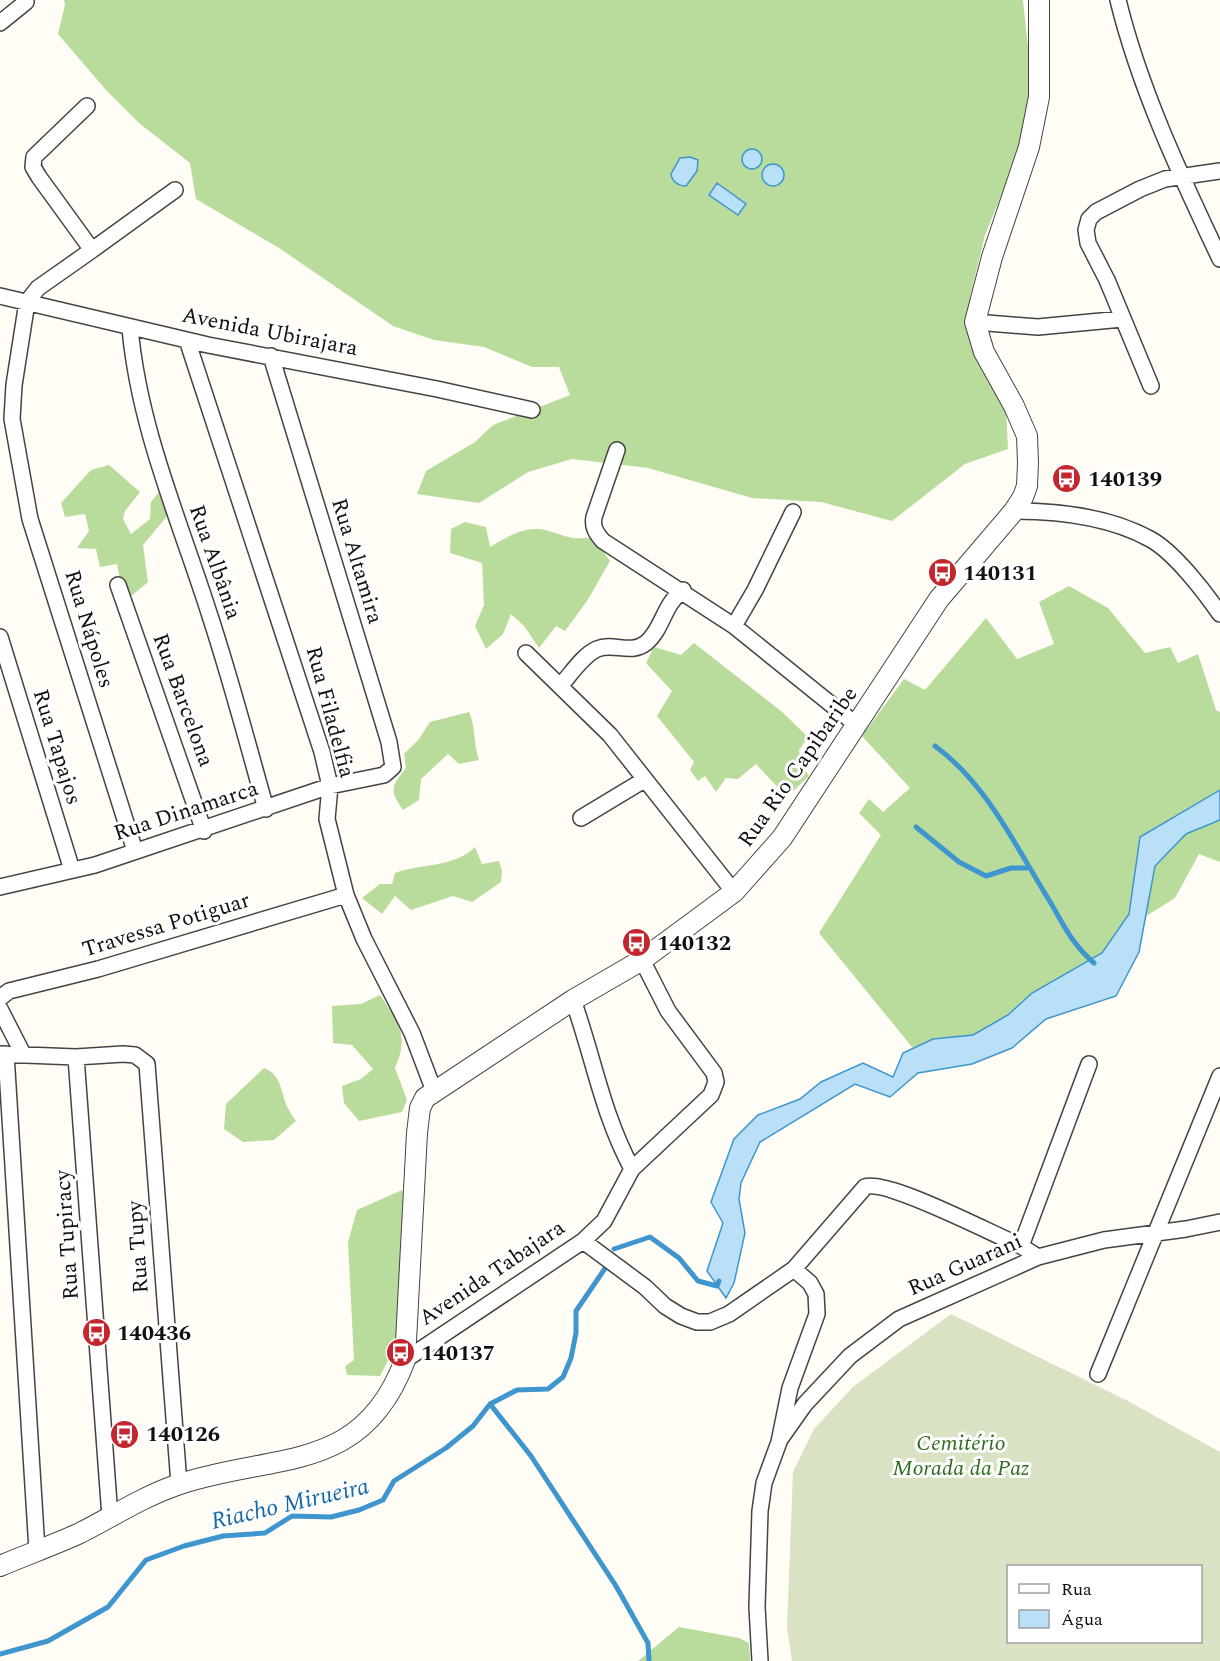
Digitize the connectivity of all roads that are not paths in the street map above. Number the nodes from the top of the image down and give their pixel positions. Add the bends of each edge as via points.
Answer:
1 (1039, 0) edge
2 (1118, 0) edge
3 (26, 2) dead end
4 (0, 23) edge
5 (87, 106) dead end
6 (1220, 171) edge
7 (1183, 176) junction
8 (175, 190) dead end
9 (92, 250) junction
10 (1220, 259) edge
11 (0, 296) edge
12 (27, 302) junction
13 (1122, 319) junction
14 (975, 322) junction
15 (130, 328) junction
16 (187, 340) junction
17 (271, 356) junction
18 (1151, 386) dead end
19 (532, 410) dead end
20 (9, 425) edge
21 (617, 450) dead end
22 (1014, 511) junction
23 (793, 512) dead end
24 (118, 585) dead end
25 (683, 590) junction
26 (1220, 614) edge
27 (734, 626) junction
28 (0, 637) edge
29 (526, 653) dead end
30 (561, 685) junction
31 (858, 726) junction
32 (384, 775) joint
33 (644, 780) junction
34 (330, 786) junction
35 (266, 809) junction
36 (581, 818) dead end
37 (204, 831) junction
38 (135, 851) junction
39 (72, 870) junction
40 (0, 886) edge
41 (734, 892) junction
42 (346, 895) junction
43 (642, 960) junction
44 (0, 998) edge
45 (573, 1000) junction
46 (0, 1009) edge
47 (3, 1054) edge
48 (23, 1054) junction
49 (76, 1057) junction
50 (1089, 1064) dead end
51 (1220, 1076) edge
52 (434, 1091) junction
53 (632, 1169) junction
54 (1220, 1222) edge
55 (1155, 1233) junction
56 (583, 1241) junction
57 (1020, 1246) junction
58 (1038, 1257) junction
59 (794, 1269) junction
60 (405, 1360) junction
61 (1098, 1374) dead end
62 (779, 1442) junction
63 (179, 1484) junction
64 (110, 1517) junction
65 (37, 1550) junction
66 (0, 1566) edge
67 (760, 1661) edge

1 - 14 street via 1039,97 1018,184 992,257
2 - 7 street via 1141,75
3 - 4 street
5 - 9 street via 47,141 34,157 33,167
6 - 7 street
7 - 10 street
7 - 13 street via 1140,189 1089,219 1088,243
8 - 9 street
9 - 12 street via 38,288
11 - 12 street, Avenida Ubirajara
12 - 15 street, Avenida Ubirajara
12 - 20 street, Rua Nápoles
13 - 14 street via 1038,327
13 - 18 street
14 - 22 street, Rua Rio Capibaribe via 984,352 1027,436 1027,486
15 - 16 street, Avenida Ubirajara
15 - 35 street, Rua Albânia via 143,413 211,617
16 - 17 street, Avenida Ubirajara
16 - 34 street, Rua Filadelfia via 308,704
17 - 19 street, Avenida Ubirajara
17 - 32 street, Rua Altamira via 389,742 393,767
20 - 38 street, Rua Nápoles via 30,519
21 - 25 street via 593,525 603,541
22 - 26 street via 1074,514 1152,540
22 - 31 street, Rua Rio Capibaribe via 939,599
23 - 27 street
24 - 37 street, Rua Barcelona
25 - 27 street
25 - 30 street via 667,606 659,626 645,643 630,650 598,649
27 - 31 street
28 - 39 street, Rua Tapajos
29 - 30 street
30 - 33 street via 610,735
31 - 41 street, Rua Rio Capibaribe via 782,838
32 - 34 street, Rua Dinamarca
33 - 36 street
33 - 41 street
34 - 35 street, Rua Dinamarca
34 - 42 street, Rua Filadelfia via 327,819
35 - 37 street, Rua Dinamarca
37 - 38 street, Rua Dinamarca
38 - 39 street, Rua Dinamarca
39 - 40 street, Rua Dinamarca
41 - 43 street, Rua Rio Capibaribe
42 - 44 street, Travessa Potiguar via 148,955 9,991
42 - 52 street, Rua Filadelfia via 412,1033
43 - 45 street, Rua Rio Capibaribe
43 - 53 street, Avenida Tabajara via 668,1011 705,1058 716,1082 711,1095
45 - 52 street, Rua Rio Capibaribe
45 - 53 street via 599,1094
46 - 48 street
47 - 48 street
47 - 65 street
48 - 49 street
49 - 63 street, Rua Tupy via 135,1055 147,1064
49 - 64 street, Rua Tupiracy
50 - 57 street
51 - 55 street
52 - 60 street via 420,1108 417,1133
53 - 56 street, Avenida Tabajara via 604,1221
54 - 55 street, Rua Guarani
55 - 58 street, Rua Guarani via 1104,1240
55 - 61 street
56 - 59 street via 681,1316 697,1322 710,1322 729,1314
56 - 60 street, Avenida Tabajara
57 - 58 street
57 - 59 street via 904,1194 871,1184 865,1186
58 - 62 street, Rua Guarani via 899,1319 850,1356 806,1404
59 - 62 street via 813,1288 817,1314 790,1388
60 - 63 street via 395,1388 375,1415 338,1444
62 - 67 street via 760,1511
63 - 64 street
64 - 65 street
65 - 66 street

